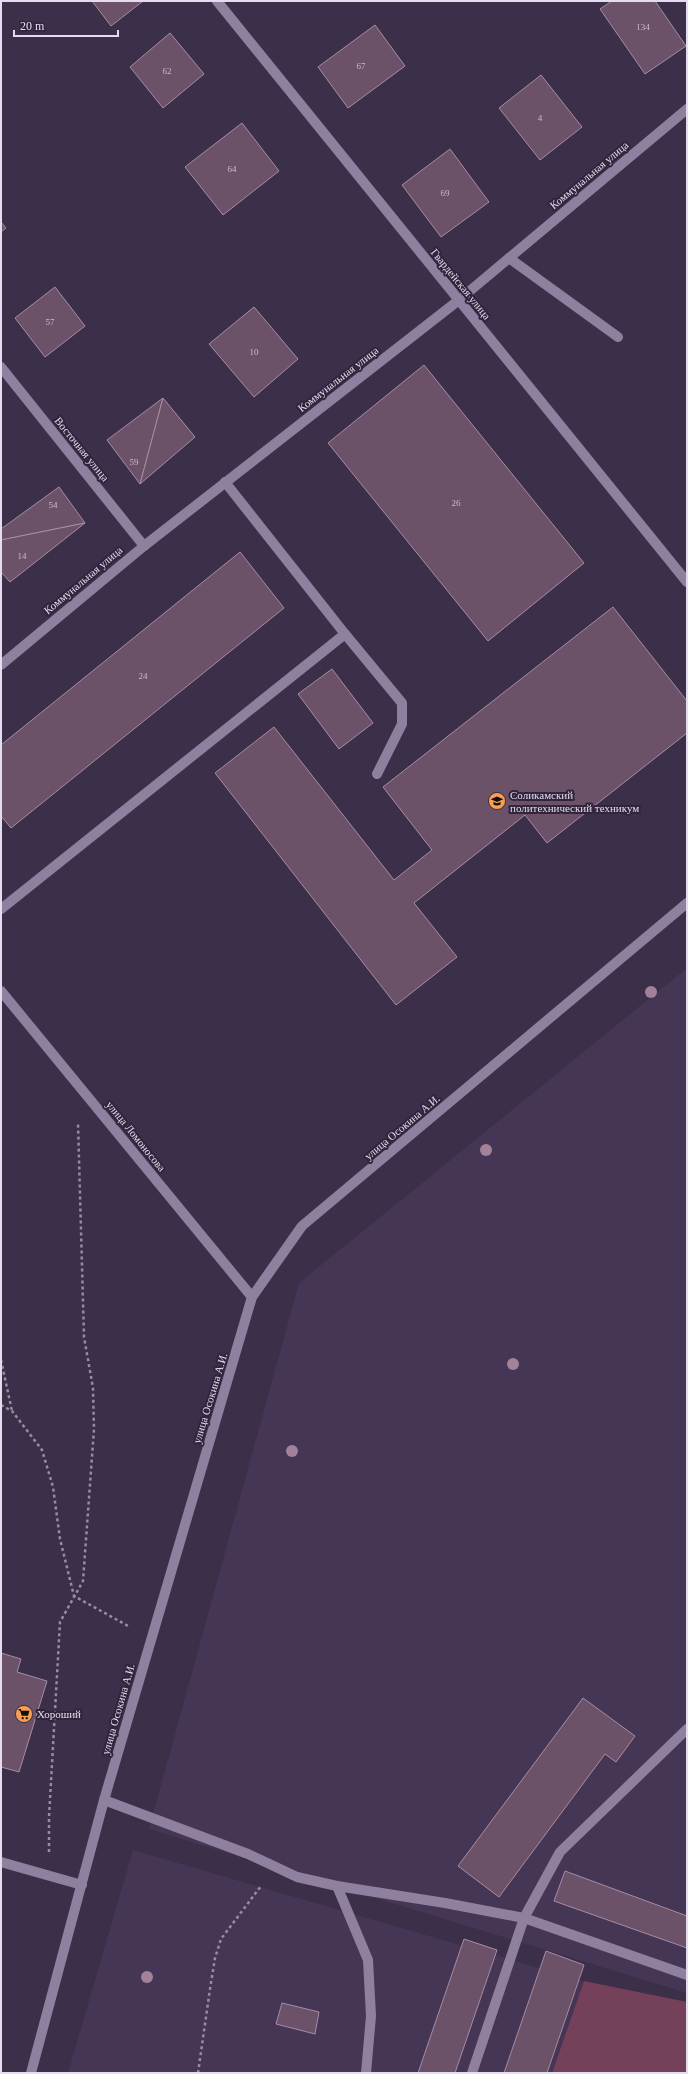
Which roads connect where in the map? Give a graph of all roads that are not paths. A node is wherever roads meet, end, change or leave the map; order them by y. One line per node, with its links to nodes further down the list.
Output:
1 (217, 1): 4 (street, Гвардейская улица)
2 (687, 109): 3 (street, Коммунальная улица)
3 (509, 258): 4 (street, Коммунальная улица); 5 (street)
4 (459, 300): 7 (street, Коммунальная улица); 9 (street, Гвардейская улица)
5 (618, 337)
6 (1, 367): 8 (street, Восточная улица)
7 (225, 482): 8 (street, Коммунальная улица); 10 (street)
8 (144, 546): 11 (street, Коммунальная улица)
9 (687, 582)
10 (345, 634): 12 (street); 14 (street)
11 (1, 665)
12 (377, 774)
13 (687, 903): 16 (street, улица Осокина А.И.)
14 (1, 909)
15 (1, 991): 16 (street, улица Ломоносова)
16 (252, 1297): 18 (street, улица Осокина А.И.)
17 (687, 1729): 22 (street)
18 (104, 1800): 20 (street, улица Осокина А.И.); 21 (street)
19 (1, 1862): 20 (street)
20 (82, 1885): 24 (street, улица Осокина А.И.)
21 (337, 1886): 22 (street); 25 (street)
22 (524, 1918): 23 (street); 26 (street)
23 (687, 1975)
24 (31, 2073)
25 (366, 2073)
26 (472, 2073)

